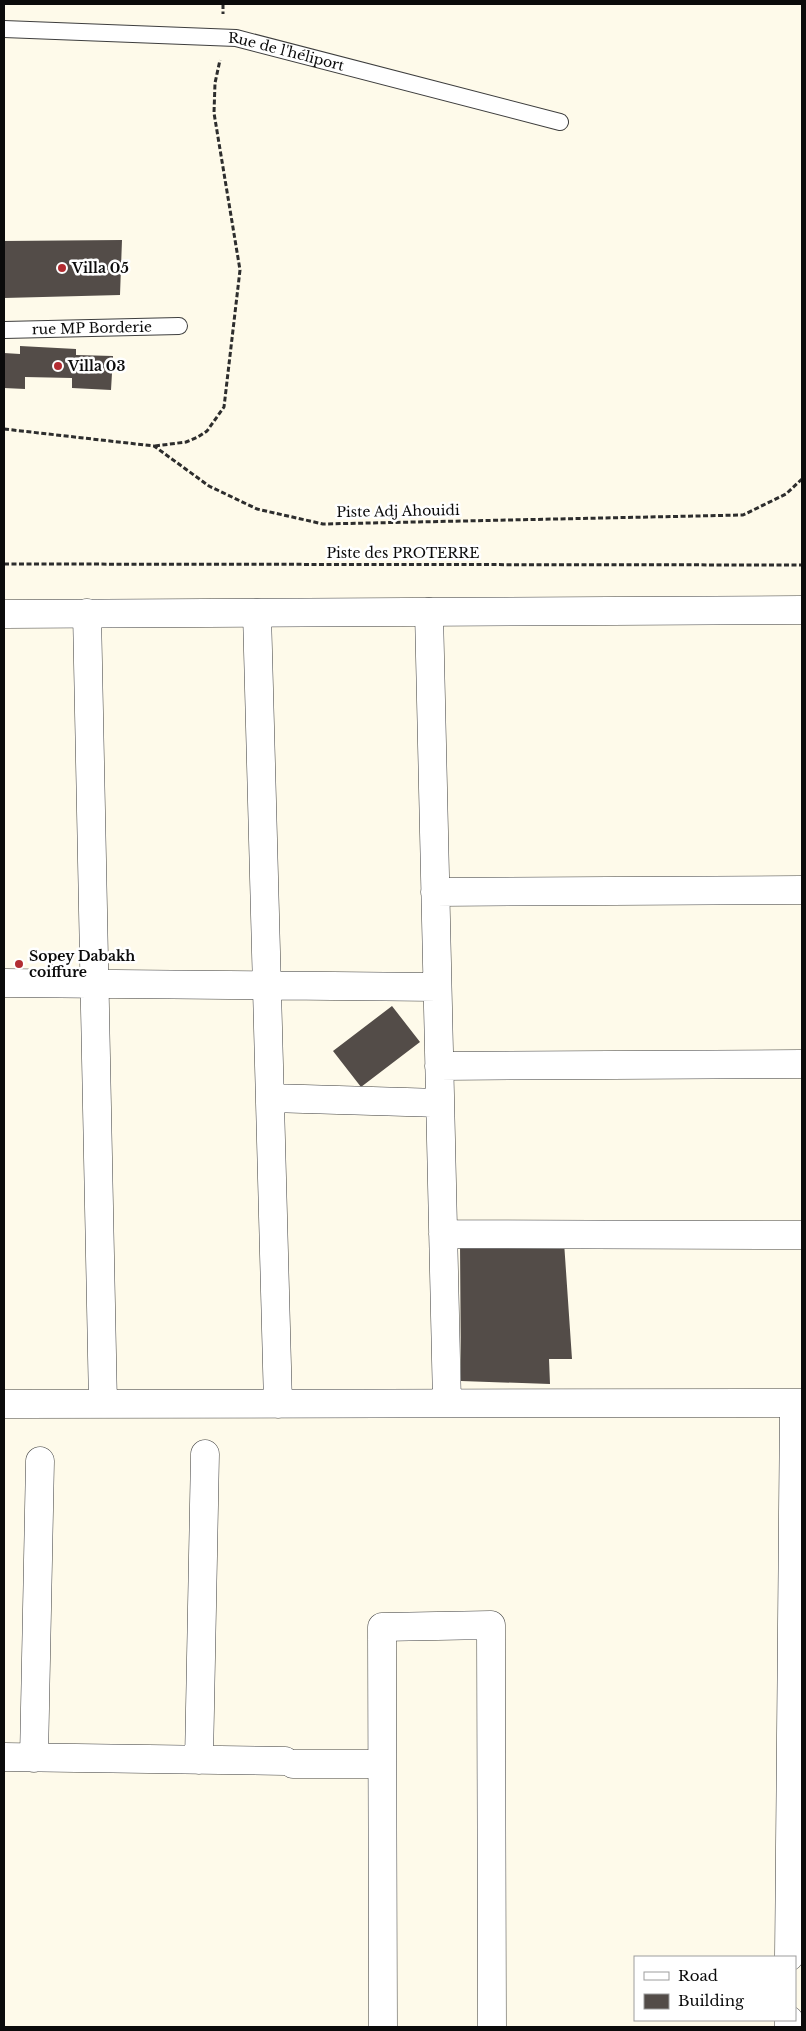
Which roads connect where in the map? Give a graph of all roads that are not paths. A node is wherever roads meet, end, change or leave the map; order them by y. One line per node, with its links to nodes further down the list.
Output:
1 (4, 28): 2 (lane, Rue de l'héliport)
2 (560, 122)
3 (178, 326): 4 (lane, rue MP Borderie)
4 (4, 330)
5 (802, 610): 6 (street)
6 (429, 612): 7 (street); 11 (street)
7 (257, 613): 9 (street); 14 (street)
8 (4, 614): 9 (street)
9 (87, 614): 13 (street)
10 (802, 890): 11 (street)
11 (435, 892): 15 (street)
12 (4, 984): 13 (street)
13 (95, 984): 14 (street); 23 (street)
14 (267, 986): 15 (street); 18 (street)
15 (437, 987): 17 (street)
16 (802, 1064): 17 (street)
17 (439, 1066): 19 (street)
18 (270, 1098): 19 (street); 24 (street)
19 (440, 1103): 20 (street)
20 (443, 1234): 21 (street); 25 (street)
21 (802, 1235)
22 (4, 1404): 23 (street)
23 (103, 1404): 24 (street)
24 (278, 1404): 25 (street)
25 (447, 1404): 26 (street)
26 (798, 1404): 29 (street)
27 (205, 1454): 32 (street)
28 (40, 1461): 31 (street)
29 (796, 1713): 34 (street)
30 (4, 1757): 31 (street)
31 (34, 1758): 32 (street)
32 (199, 1760): 33 (street)
33 (382, 1764): 36 (street); 37 (street)
34 (795, 1882): 35 (street)
35 (789, 1956)
36 (383, 2027)
37 (492, 2027)

